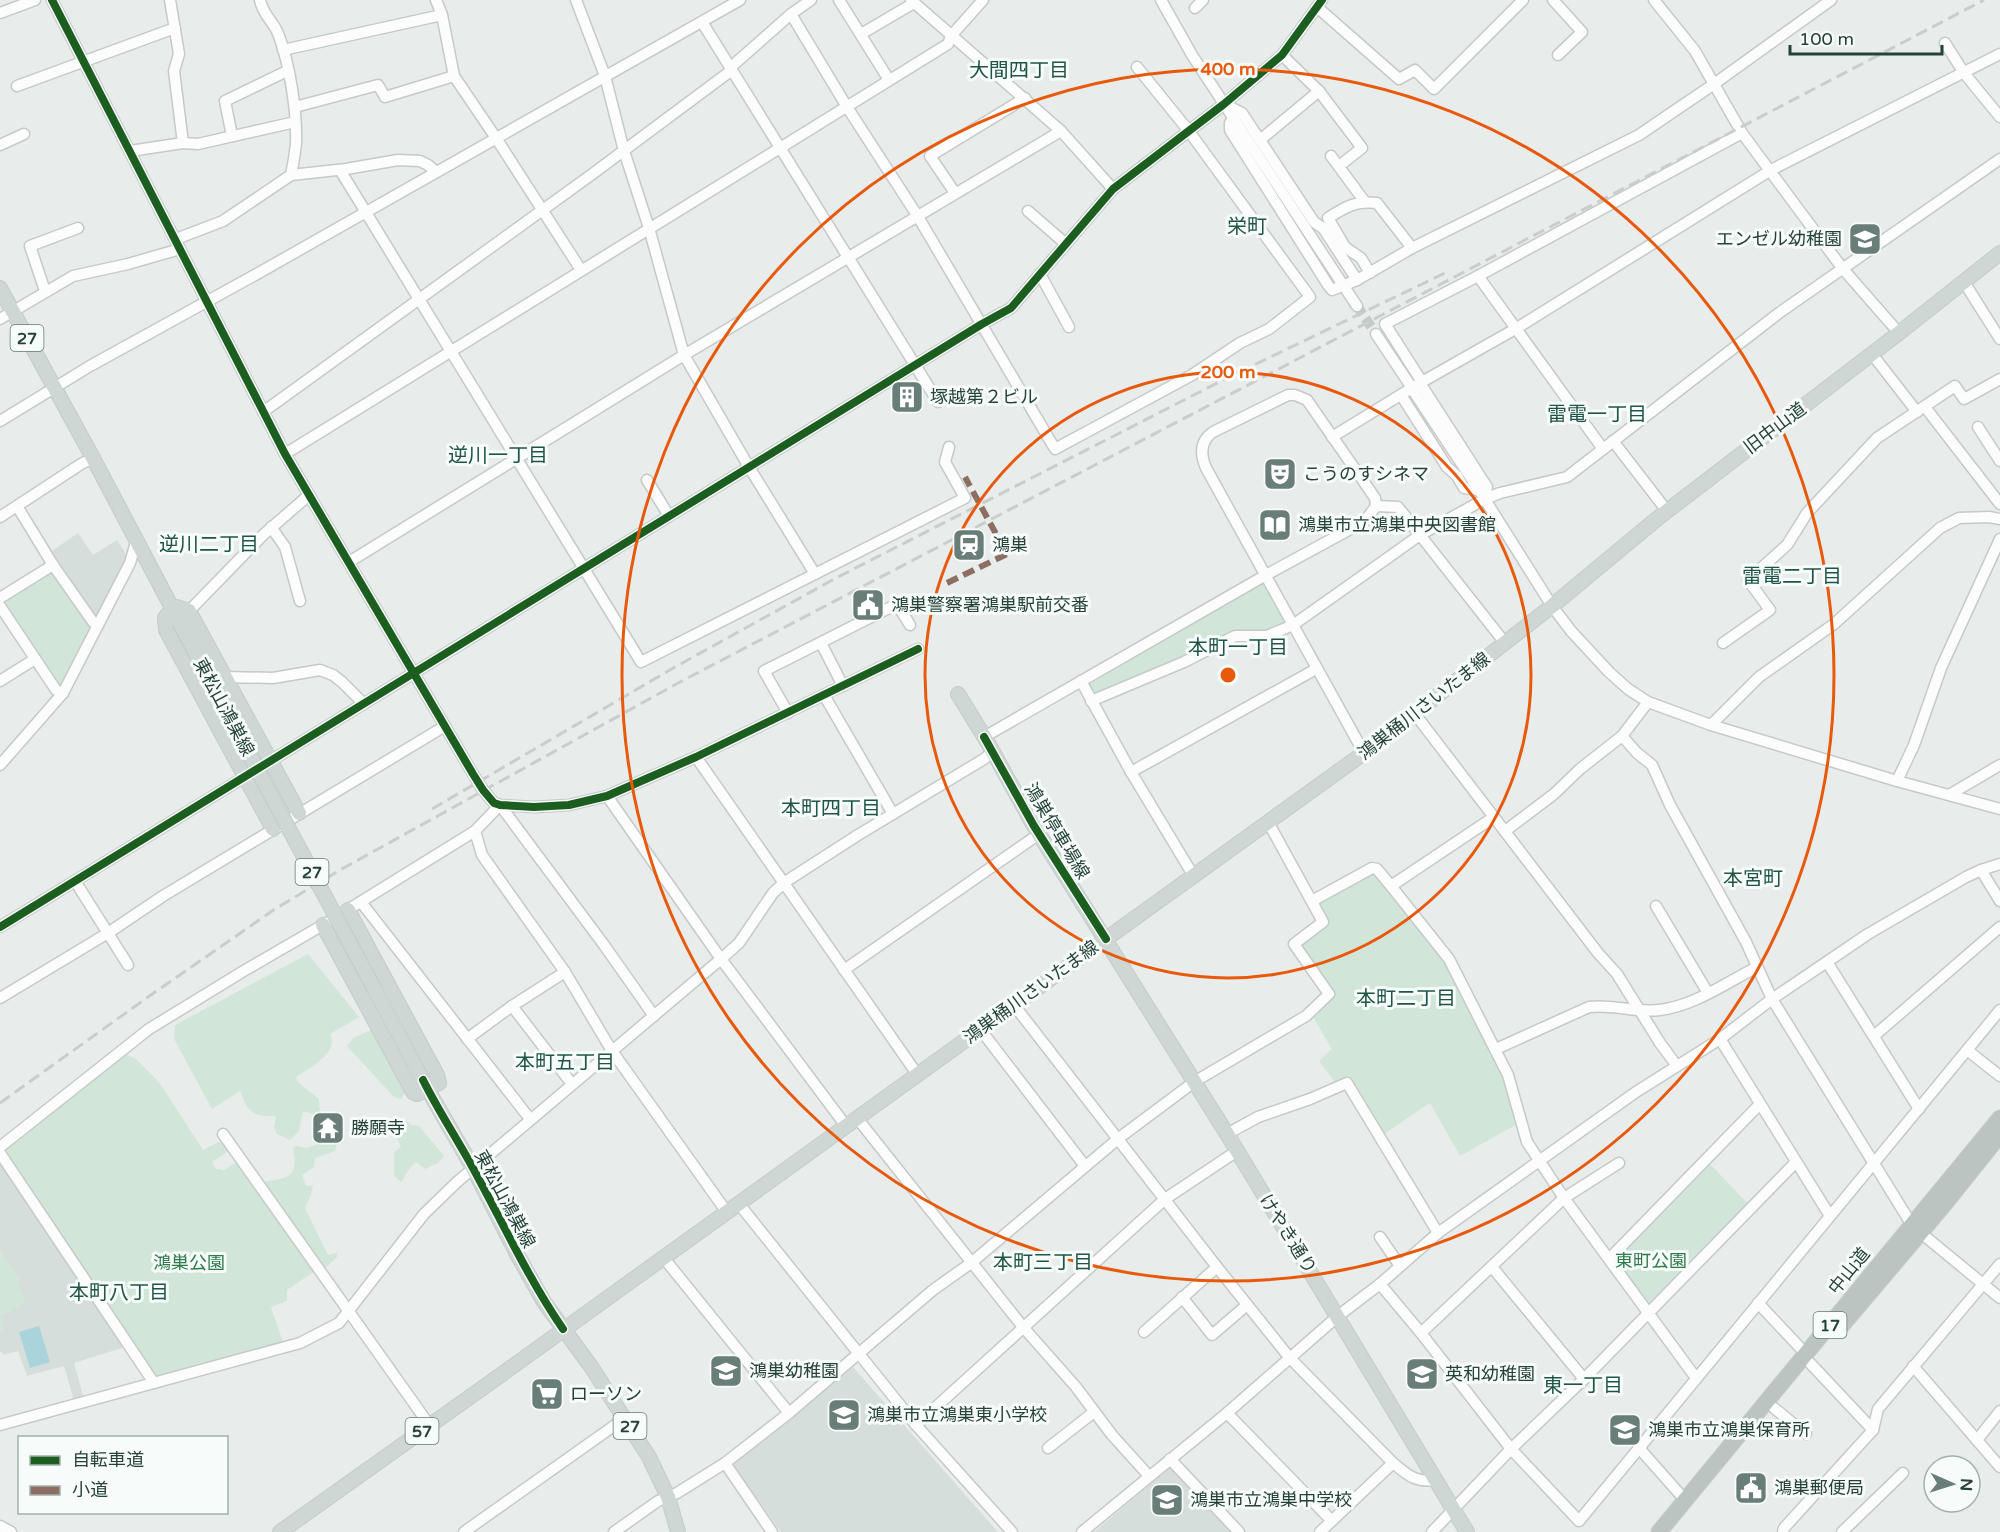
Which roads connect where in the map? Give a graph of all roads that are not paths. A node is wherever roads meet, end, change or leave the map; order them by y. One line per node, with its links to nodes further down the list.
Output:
1 (35, 0): 18 (street)
2 (52, 0): 30 (street)
3 (170, 0): 22 (street)
4 (260, 0): 26 (street)
5 (436, 0): 20 (street)
6 (576, 0): 36 (street)
7 (740, 0): 21 (street)
8 (811, 0): 19 (street)
9 (839, 0): 23 (street)
10 (983, 0): 24 (street)
11 (1161, 0): 42 (street)
12 (1553, 0): 29 (street)
13 (1654, 0): 38 (street)
14 (1831, 0): 38 (street)
15 (913, 2): 23 (street); 24 (street)
16 (1515, 2): 17 (street)
17 (1319, 4): 28 (street)
18 (1, 11)
19 (791, 14): 32 (street); 44 (street)
20 (442, 15): 26 (street); 35 (street)
21 (702, 22): 32 (street); 36 (street)
22 (175, 28): 30 (street); 55 (street)
23 (861, 34): 37 (street)
24 (951, 36): 37 (street); 41 (street)
25 (1945, 43): 34 (street)
26 (283, 50): 33 (street)
27 (2000, 54): 34 (street)
28 (1282, 55): 40 (street); 42 (street)
29 (1558, 55)
30 (84, 62): 39 (street); 58 (street)
31 (1137, 67): 49 (street)
32 (732, 69): 57 (street); 59 (street)
33 (287, 71): 43 (street); 52 (street)
34 (1964, 73): 45 (street); 64 (street)
35 (454, 76): 43 (street); 53 (street)
36 (605, 76): 53 (street); 59 (street)
37 (889, 80): 44 (street)
38 (1714, 84): 50 (street); 78 (street)
39 (17, 86)
40 (1318, 91): 54 (street); 62 (street)
41 (1025, 98): 48 (street); 68 (street)
42 (1224, 104): 46 (street); 49 (street); 54 (street)
43 (295, 107): 47 (street)
44 (847, 107): 57 (street); 73 (street)
45 (2000, 117)
46 (1234, 118): 86 (street); 92 (street)
47 (296, 122): 52 (street); 66 (street)
48 (1061, 130): 67 (street); 68 (street)
49 (1188, 130): 67 (street); 95 (street)
50 (1742, 133): 64 (street); 85 (street)
51 (24, 134): 56 (street)
52 (232, 136): 55 (street)
53 (496, 138): 65 (street); 70 (street)
54 (1260, 140): 86 (street)
55 (183, 143): 58 (street)
56 (0, 145)
57 (781, 148): 75 (street); 80 (street)
58 (130, 151): 77 (street)
59 (624, 151): 70 (street); 75 (street)
60 (1331, 156): 62 (street)
61 (2000, 159): 81 (street)
62 (1339, 166): 69 (street)
63 (340, 170): 65 (street); 66 (street); 72 (street)
64 (1771, 170): 81 (street); 97 (street)
65 (436, 172): 72 (street)
66 (291, 175): 77 (street)
67 (1113, 189): 76 (street)
68 (955, 193): 73 (street)
69 (1365, 202): 78 (street); 83 (street)
70 (543, 210): 82 (street); 91 (street)
71 (1028, 211): 76 (street)
72 (364, 212): 90 (street); 91 (street)
73 (918, 215): 80 (street); 95 (street)
74 (78, 228): 89 (street)
75 (649, 228): 82 (street); 103 (street)
76 (1066, 243): 84 (street)
77 (178, 244): 89 (street); 90 (street)
78 (1412, 248): 83 (street)
79 (2000, 253): 87 (main road, 旧中山道)
80 (848, 256): 103 (street); 104 (street)
81 (1843, 269): 98 (street); 115 (street)
82 (581, 270): 101 (street)
83 (1370, 273): 86 (street)
84 (1040, 274): 95 (street); 96 (street)
85 (1479, 276): 97 (street); 106 (street)
86 (1357, 280)
87 (1964, 282): 98 (main road, 旧中山道); 100 (street)
88 (0, 288): 93 (main road, 東松山鴻巣線 / 27)
89 (45, 291): 93 (street)
90 (207, 300): 107 (street); 111 (street)
91 (420, 300): 101 (street); 111 (street)
92 (1357, 306)
93 (12, 311): 94 (street); 107 (main road, 東松山鴻巣線 / 27)
94 (0, 319)
95 (982, 324): 104 (street)
96 (1069, 327)
97 (1517, 328): 106 (street); 117 (street)
98 (1899, 333): 102 (main road, 旧中山道)
99 (1376, 334): 106 (street)
100 (2000, 339)
101 (450, 352): 118 (street); 120 (street)
102 (1872, 354): 110 (street); 129 (main road, 旧中山道)
103 (684, 355): 120 (street); 122 (street)
104 (915, 365): 109 (street); 122 (street)
105 (2000, 379): 110 (street)
106 (1417, 385): 108 (street); 125 (street)
107 (54, 388): 112 (street); 119 (main road, 東松山鴻巣線 / 27)
108 (1401, 395): 114 (street); 125 (street)
109 (938, 402)
110 (1921, 410): 126 (street); 153 (street)
111 (263, 412): 118 (street)
112 (0, 421)
113 (1978, 428): 121 (street)
114 (1332, 437): 128 (street); 141 (street)
115 (1612, 441): 117 (street); 129 (street)
116 (949, 447): 140 (street)
117 (1603, 449): 125 (street)
118 (285, 454): 124 (street)
119 (93, 459): 127 (street); 136 (main road, 東松山鴻巣線 / 27)
120 (516, 459): 137 (street); 139 (street)
121 (2000, 461)
122 (749, 467): 130 (street); 140 (street)
123 (647, 480): 130 (street)
124 (309, 495): 133 (street); 137 (street)
125 (1482, 495): 134 (street); 145 (street)
126 (2000, 504)
127 (17, 506): 131 (street); 138 (street)
128 (1376, 506): 134 (street); 141 (street)
129 (1667, 511): 145 (main road, 旧中山道)
130 (669, 516): 139 (street)
131 (0, 517)
132 (2000, 519): 170 (street)
133 (272, 527): 143 (street); 147 (street)
134 (1420, 535): 150 (street); 152 (street)
135 (2000, 539): 182 (street)
136 (136, 542): 146 (main road, 東松山鴻巣線 / 27); 148 (street)
137 (349, 562): 157 (street)
138 (53, 564): 142 (street); 148 (street)
139 (583, 570): 140 (street); 157 (street)
140 (815, 574)
141 (1266, 575): 150 (street); 160 (street)
142 (0, 598)
143 (300, 601)
144 (0, 606): 155 (street)
145 (1552, 606): 152 (main road, 鴻巣桶川さいたま線); 166 (street)
146 (172, 609): 147 (main road); 181 (main road); 237 (main road, 東松山鴻巣線 / 27, bridge)
147 (189, 611): 158 (main road)
148 (98, 625): 162 (street)
149 (910, 625): 151 (street)
150 (1293, 626): 156 (street); 165 (street)
151 (821, 643): 161 (street); 168 (street)
152 (1505, 643): 169 (main road, 鴻巣桶川さいたま線)
153 (1723, 643)
154 (918, 649): 161 (street)
155 (35, 659): 159 (street); 162 (street)
156 (1316, 669): 175 (street); 180 (street)
157 (414, 672): 167 (street); 171 (street)
158 (225, 676): 167 (street); 177 (main road)
159 (0, 681)
160 (1081, 681): 165 (street); 173 (street)
161 (843, 686): 164 (street)
162 (63, 693): 178 (street)
163 (958, 694): 173 (main road, 鴻巣停車場線)
164 (824, 695): 168 (street); 188 (street)
165 (1091, 701): 180 (street)
166 (1648, 702): 170 (street); 172 (street)
167 (364, 704): 177 (street)
168 (788, 713): 176 (street)
169 (1415, 714): 175 (main road, 鴻巣桶川さいたま線); 189 (street)
170 (1711, 725): 182 (street)
171 (445, 726): 185 (street); 187 (street)
172 (1622, 736): 193 (street); 214 (street)
173 (984, 737): 174 (main road, 鴻巣停車場線)
174 (993, 751): 188 (street); 194 (main road, 鴻巣停車場線)
175 (1364, 753): 190 (main road, 鴻巣桶川さいたま線)
176 (696, 757): 184 (street); 199 (street)
177 (270, 761): 181 (street); 187 (main road)
178 (0, 765)
179 (2000, 765): 183 (street)
180 (1131, 772): 197 (street)
181 (245, 777): 191 (main road); 198 (street)
182 (1897, 781): 183 (street)
183 (1949, 795): 186 (street)
184 (607, 796): 185 (street); 211 (street)
185 (500, 805): 192 (street); 224 (street)
186 (2000, 809)
187 (299, 813): 191 (street)
188 (893, 814): 199 (street)
189 (1494, 817): 193 (street); 200 (street)
190 (1268, 822): 197 (main road, 鴻巣桶川さいたま線); 201 (street)
191 (273, 829): 209 (street)
192 (475, 831): 203 (street); 216 (street)
193 (1505, 831): 222 (street)
194 (1039, 834): 210 (main road, 鴻巣停車場線); 215 (street)
195 (2000, 864): 196 (street)
196 (1981, 870): 202 (street); 212 (street)
197 (1193, 875): 210 (main road, 鴻巣桶川さいたま線)
198 (75, 880): 207 (street); 209 (street)
199 (785, 882): 211 (street); 215 (street)
200 (1391, 886): 201 (street); 229 (street)
201 (1312, 901): 235 (street)
202 (2000, 901)
203 (361, 902): 205 (street); 227 (street)
204 (1656, 906): 217 (street)
205 (348, 910): 206 (street); 237 (main road)
206 (323, 926): 237 (main road); 247 (street)
207 (0, 927)
208 (2000, 927): 226 (street)
209 (108, 933): 213 (street); 218 (street)
210 (1106, 939): 220 (main road, 鴻巣桶川さいたま線); 235 (main road, けやき通り)
211 (721, 959): 224 (street); 242 (street)
212 (1827, 962): 219 (street); 226 (street)
213 (128, 964)
214 (1756, 967): 217 (street); 219 (street)
215 (844, 970): 233 (street)
216 (566, 972): 221 (street); 231 (street)
217 (1707, 993): 222 (street)
218 (0, 998)
219 (1772, 999): 228 (street); 253 (street)
220 (1014, 1005): 225 (main road, 鴻巣桶川さいたま線); 246 (street)
221 (512, 1006): 227 (street); 236 (street)
222 (1639, 1009): 229 (street); 232 (street)
223 (2000, 1010): 230 (street)
224 (654, 1016): 231 (street)
225 (980, 1029): 233 (main road, 鴻巣桶川さいたま線); 254 (street)
226 (1874, 1036): 239 (street)
227 (467, 1039): 241 (street)
228 (1720, 1039): 232 (street); 238 (street)
229 (1496, 1049): 250 (street)
230 (1967, 1050): 234 (street); 239 (street)
231 (612, 1052): 236 (street); 258 (street)
232 (1677, 1066): 250 (street)
233 (917, 1074): 242 (main road, 鴻巣桶川さいたま線)
234 (2000, 1076)
235 (1194, 1082): 244 (main road, けやき通り); 246 (street)
236 (572, 1084): 241 (street)
237 (428, 1090): 255 (main road, 東松山鴻巣線 / 27)
238 (1760, 1104): 251 (street); 264 (street)
239 (1918, 1109): 253 (street)
240 (2000, 1118): 260 (highway, 中山道 / 17)
241 (530, 1119): 255 (street)
242 (852, 1122): 258 (main road, 鴻巣桶川さいたま線); 265 (street)
243 (223, 1134): 276 (street)
244 (1227, 1134): 248 (main road, けやき通り); 261 (street)
245 (2000, 1135): 260 (highway, 中山道 / 17)
246 (1119, 1138): 254 (street); 257 (street)
247 (0, 1147)
248 (1237, 1151): 257 (street); 278 (main road, けやき通り)
249 (0, 1153): 289 (street)
250 (1540, 1161): 256 (street); 261 (street)
251 (1796, 1162): 259 (street); 277 (street)
252 (1620, 1163): 256 (street)
253 (1873, 1163): 259 (street); 260 (street)
254 (1085, 1166): 265 (street)
255 (473, 1168): 276 (street); 280 (main road, 東松山鴻巣線 / 27)
256 (1564, 1198): 264 (street); 269 (street)
257 (1166, 1200): 268 (street); 279 (street)
258 (733, 1208): 263 (main road, 鴻巣桶川さいたま線); 283 (street)
259 (1830, 1216): 274 (street)
260 (1917, 1229): 271 (street); 285 (highway, 中山道 / 17)
261 (1438, 1233): 267 (street)
262 (1380, 1237): 267 (street)
263 (663, 1257): 280 (main road, 鴻巣桶川さいたま線); 293 (street)
264 (1610, 1258): 277 (street)
265 (971, 1263): 279 (street); 283 (street)
266 (2000, 1264): 271 (street)
267 (1400, 1266): 270 (street)
268 (1217, 1267): 272 (street); 275 (street)
269 (1491, 1267): 282 (street); 288 (street)
270 (1380, 1284): 278 (street); 282 (street)
271 (1984, 1284): 273 (street); 286 (street)
272 (1182, 1297): 275 (street); 281 (street)
273 (2000, 1298)
274 (1758, 1303): 285 (street); 287 (street)
275 (1247, 1305): 284 (street)
276 (348, 1312): 289 (street); 298 (street)
277 (1649, 1313): 287 (street); 288 (street)
278 (1338, 1316): 284 (street); 311 (main road, けやき通り)
279 (1023, 1327): 292 (street); 297 (street)
280 (563, 1329): 295 (main road, 東松山鴻巣線 / 27); 298 (main road, 57)
281 (1144, 1332)
282 (1421, 1333): 304 (street)
283 (857, 1355): 293 (street); 297 (street)
284 (1289, 1357): 294 (street); 307 (street)
285 (1808, 1359): 290 (highway, 中山道 / 17); 299 (street); 313 (highway, 中山道 / 17)
286 (1913, 1366): 299 (street); 301 (street)
287 (1696, 1378): 303 (street)
288 (1584, 1379): 304 (street)
289 (154, 1383): 296 (street)
290 (1774, 1408): 300 (street); 330 (highway, 中山道 / 17)
291 (2000, 1411): 301 (street)
292 (1094, 1412): 302 (street); 310 (street)
293 (789, 1413): 306 (street)
294 (1227, 1413): 305 (street); 315 (street)
295 (625, 1418): 312 (main road, 東松山鴻巣線 / 27); 319 (street)
296 (0, 1425)
297 (916, 1425): 323 (street)
298 (430, 1426): 318 (main road, 57)
299 (1873, 1430): 331 (street)
300 (1806, 1434)
301 (1977, 1440): 308 (street)
302 (1048, 1448)
303 (1639, 1448): 304 (street); 313 (street)
304 (1511, 1449): 314 (street)
305 (1170, 1459): 310 (street); 325 (street)
306 (725, 1463): 312 (street); 322 (street)
307 (1393, 1463): 311 (street); 315 (street)
308 (2000, 1467)
309 (1903, 1473): 332 (street)
310 (1149, 1476): 324 (street)
311 (1436, 1480): 314 (main road, けやき通り)
312 (668, 1497): 320 (street); 321 (main road, 東松山鴻巣線 / 27)
313 (1685, 1500): 329 (highway, 中山道 / 17)
314 (1454, 1511): 327 (street); 328 (main road, けやき通り)
315 (1332, 1521): 326 (street)
316 (0, 1526): 317 (street)
317 (11, 1532)
318 (280, 1532)
319 (464, 1532)
320 (614, 1532)
321 (678, 1532)
322 (772, 1532)
323 (1012, 1532)
324 (1082, 1532)
325 (1239, 1532)
326 (1320, 1532)
327 (1432, 1532)
328 (1467, 1532)
329 (1659, 1532)
330 (1672, 1532)
331 (1783, 1532)
332 (1842, 1532)

